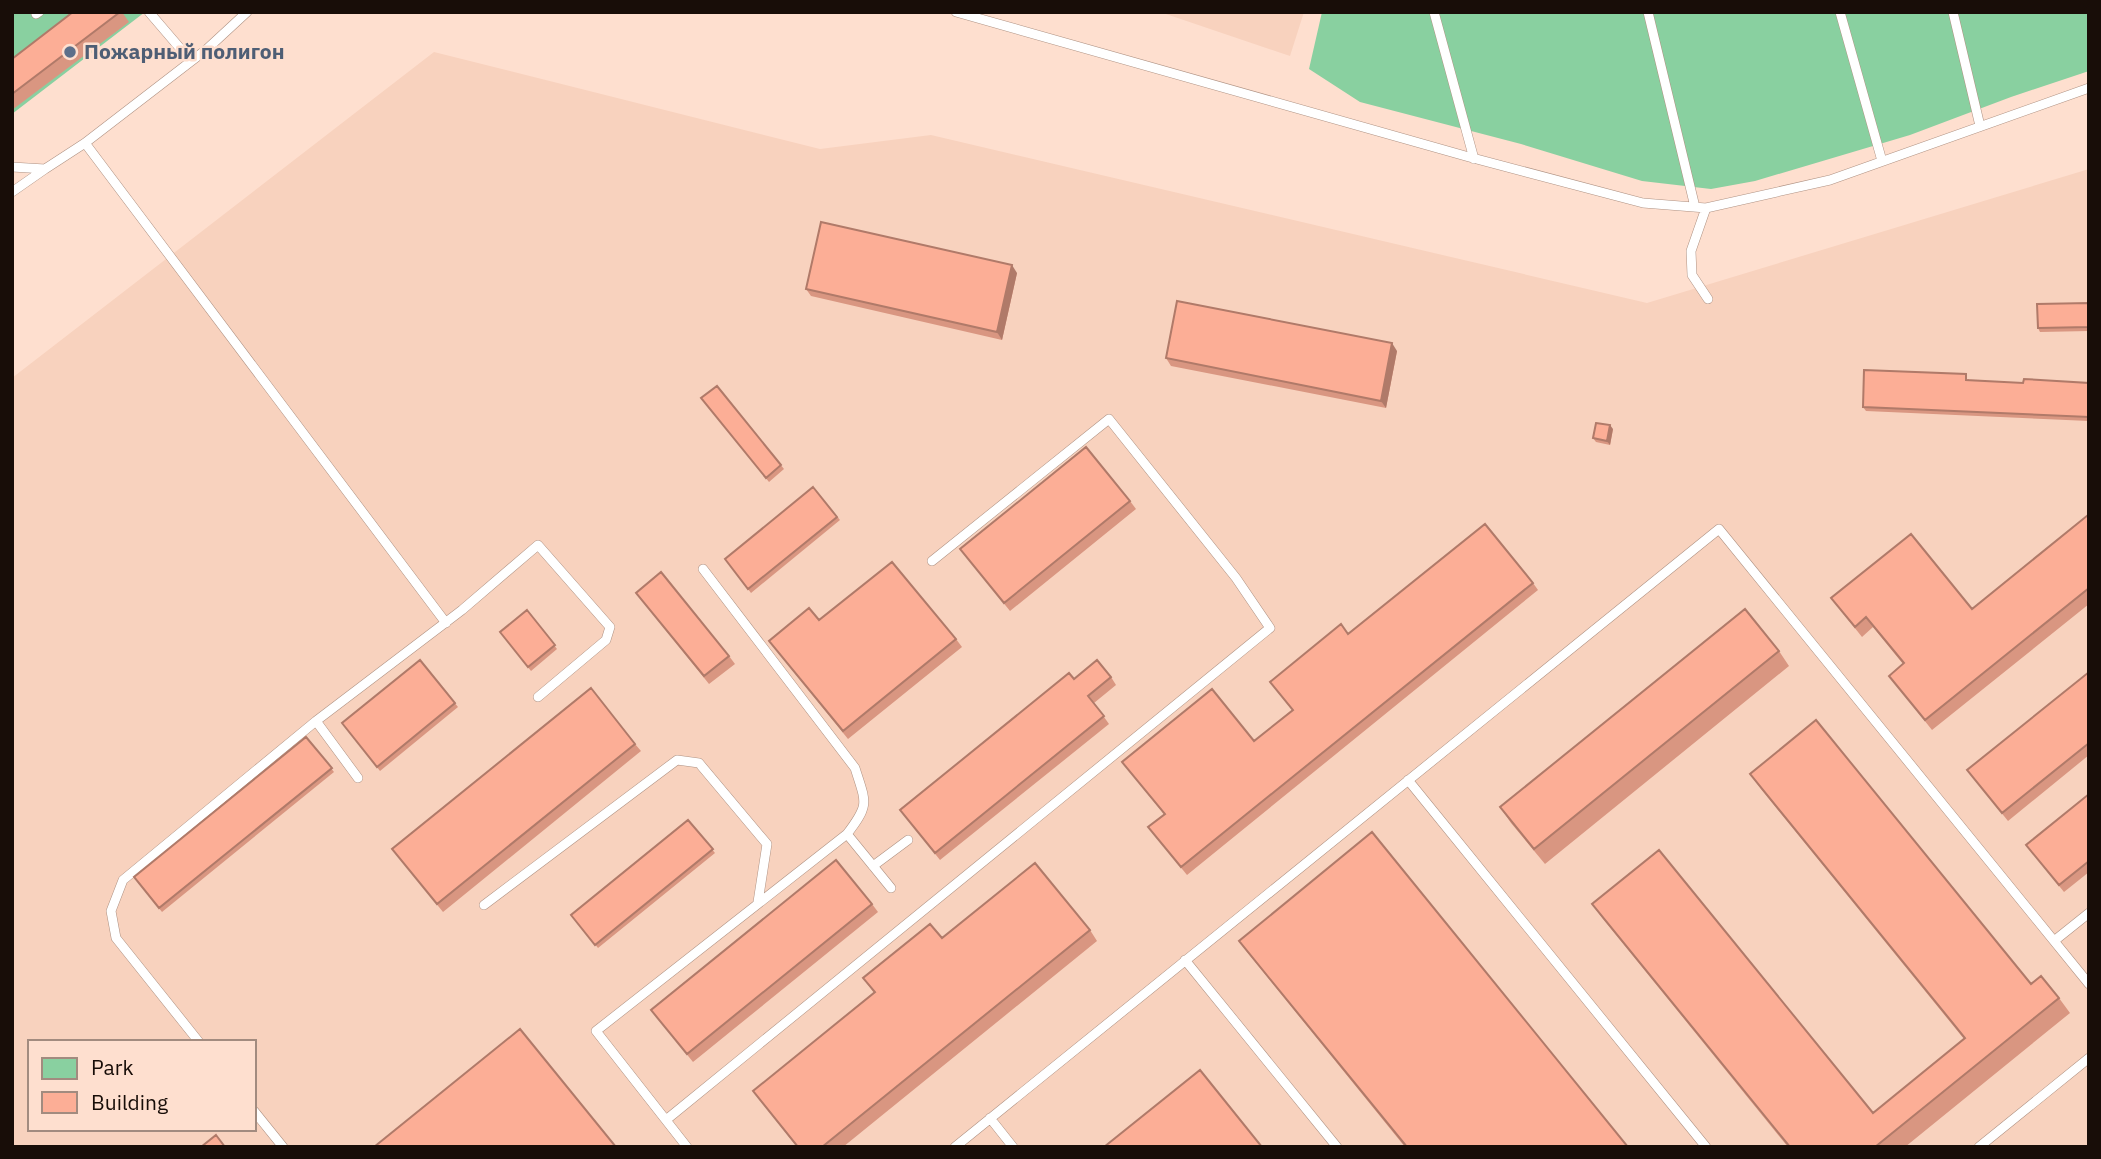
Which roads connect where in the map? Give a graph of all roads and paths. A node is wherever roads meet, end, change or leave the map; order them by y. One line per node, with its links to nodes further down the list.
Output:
1 (149, 12): 8 (lane)
2 (247, 12): 8 (lane)
3 (956, 12): 12 (lane)
4 (1434, 12): 12 (lane)
5 (1648, 12): 17 (lane)
6 (1840, 12): 13 (lane)
7 (1953, 12): 10 (lane)
8 (191, 61): 11 (lane)
9 (2089, 88): 10 (lane)
10 (1980, 126): 13 (lane)
11 (85, 143): 15 (lane); 22 (lane)
12 (1474, 159): 17 (lane)
13 (1882, 161): 18 (lane)
14 (12, 167): 15 (lane)
15 (45, 169): 16 (lane)
16 (12, 192)
17 (1695, 207): 18 (lane)
18 (1706, 208): 19 (lane)
19 (1709, 299)
20 (932, 561): 41 (lane)
21 (702, 569): 27 (lane)
22 (446, 623): 23 (lane); 24 (lane)
23 (538, 697)
24 (316, 721): 25 (lane); 37 (lane)
25 (358, 778)
26 (1408, 780): 34 (lane); 35 (lane); 47 (lane)
27 (847, 834): 29 (lane); 31 (lane)
28 (908, 840): 29 (lane)
29 (873, 866): 30 (lane)
30 (891, 888)
31 (758, 902): 32 (lane); 41 (lane)
32 (484, 905)
33 (2089, 914): 34 (lane)
34 (2054, 941): 36 (lane)
35 (1185, 960): 40 (lane); 46 (lane)
36 (2089, 984)
37 (197, 1040)
38 (2089, 1058): 48 (lane)
39 (256, 1113): 42 (lane)
40 (990, 1118): 44 (lane); 45 (lane)
41 (666, 1120): 43 (lane)
42 (283, 1147)
43 (687, 1147)
44 (955, 1147)
45 (1013, 1147)
46 (1337, 1147)
47 (1706, 1147)
48 (1979, 1147)

